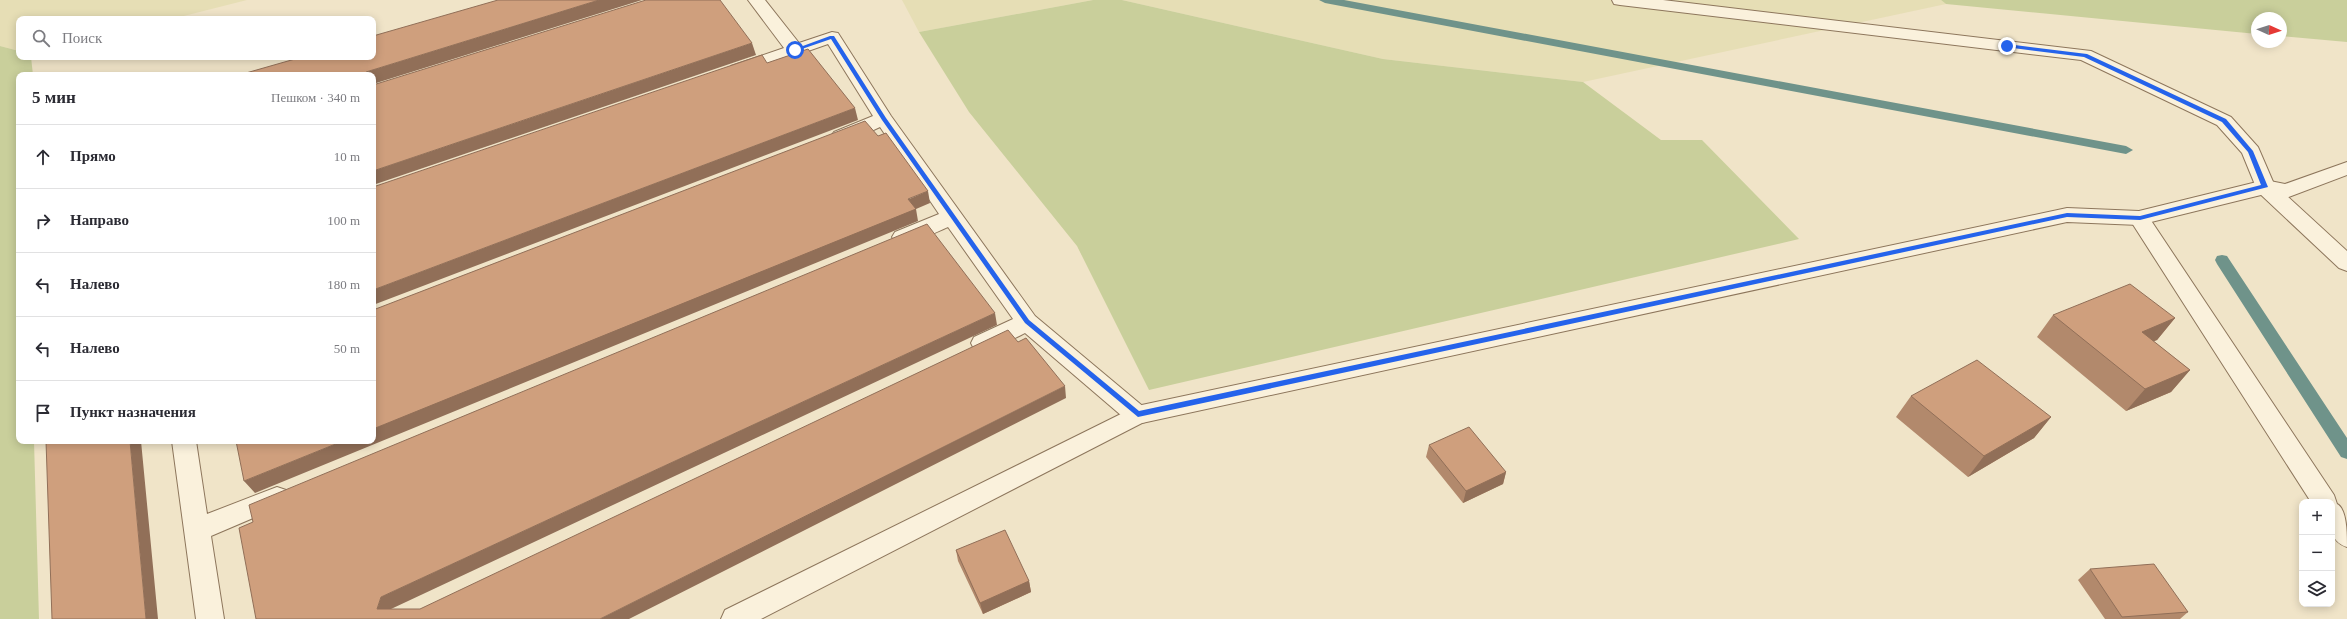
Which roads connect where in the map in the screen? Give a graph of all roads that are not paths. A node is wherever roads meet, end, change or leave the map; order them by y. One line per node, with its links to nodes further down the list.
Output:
1 (756, 0): 3 (street)
2 (1620, 0): 8 (street)
3 (795, 50): 4 (street); 5 (street)
4 (719, 76)
5 (884, 119): 6 (street); 9 (street)
6 (825, 142)
7 (2347, 168): 8 (street)
8 (2265, 187): 10 (street); 12 (street)
9 (952, 217): 11 (street); 13 (street)
10 (2140, 218): 15 (street); 18 (street)
11 (886, 244)
12 (2347, 263)
13 (1027, 322): 14 (street); 15 (street)
14 (962, 352)
15 (1138, 414): 23 (street)
16 (184, 444): 20 (street)
17 (300, 488): 20 (street)
18 (2323, 499)
19 (2335, 518): 21 (street)
20 (197, 530): 22 (street)
21 (2347, 536)
22 (210, 619)
23 (735, 619)

